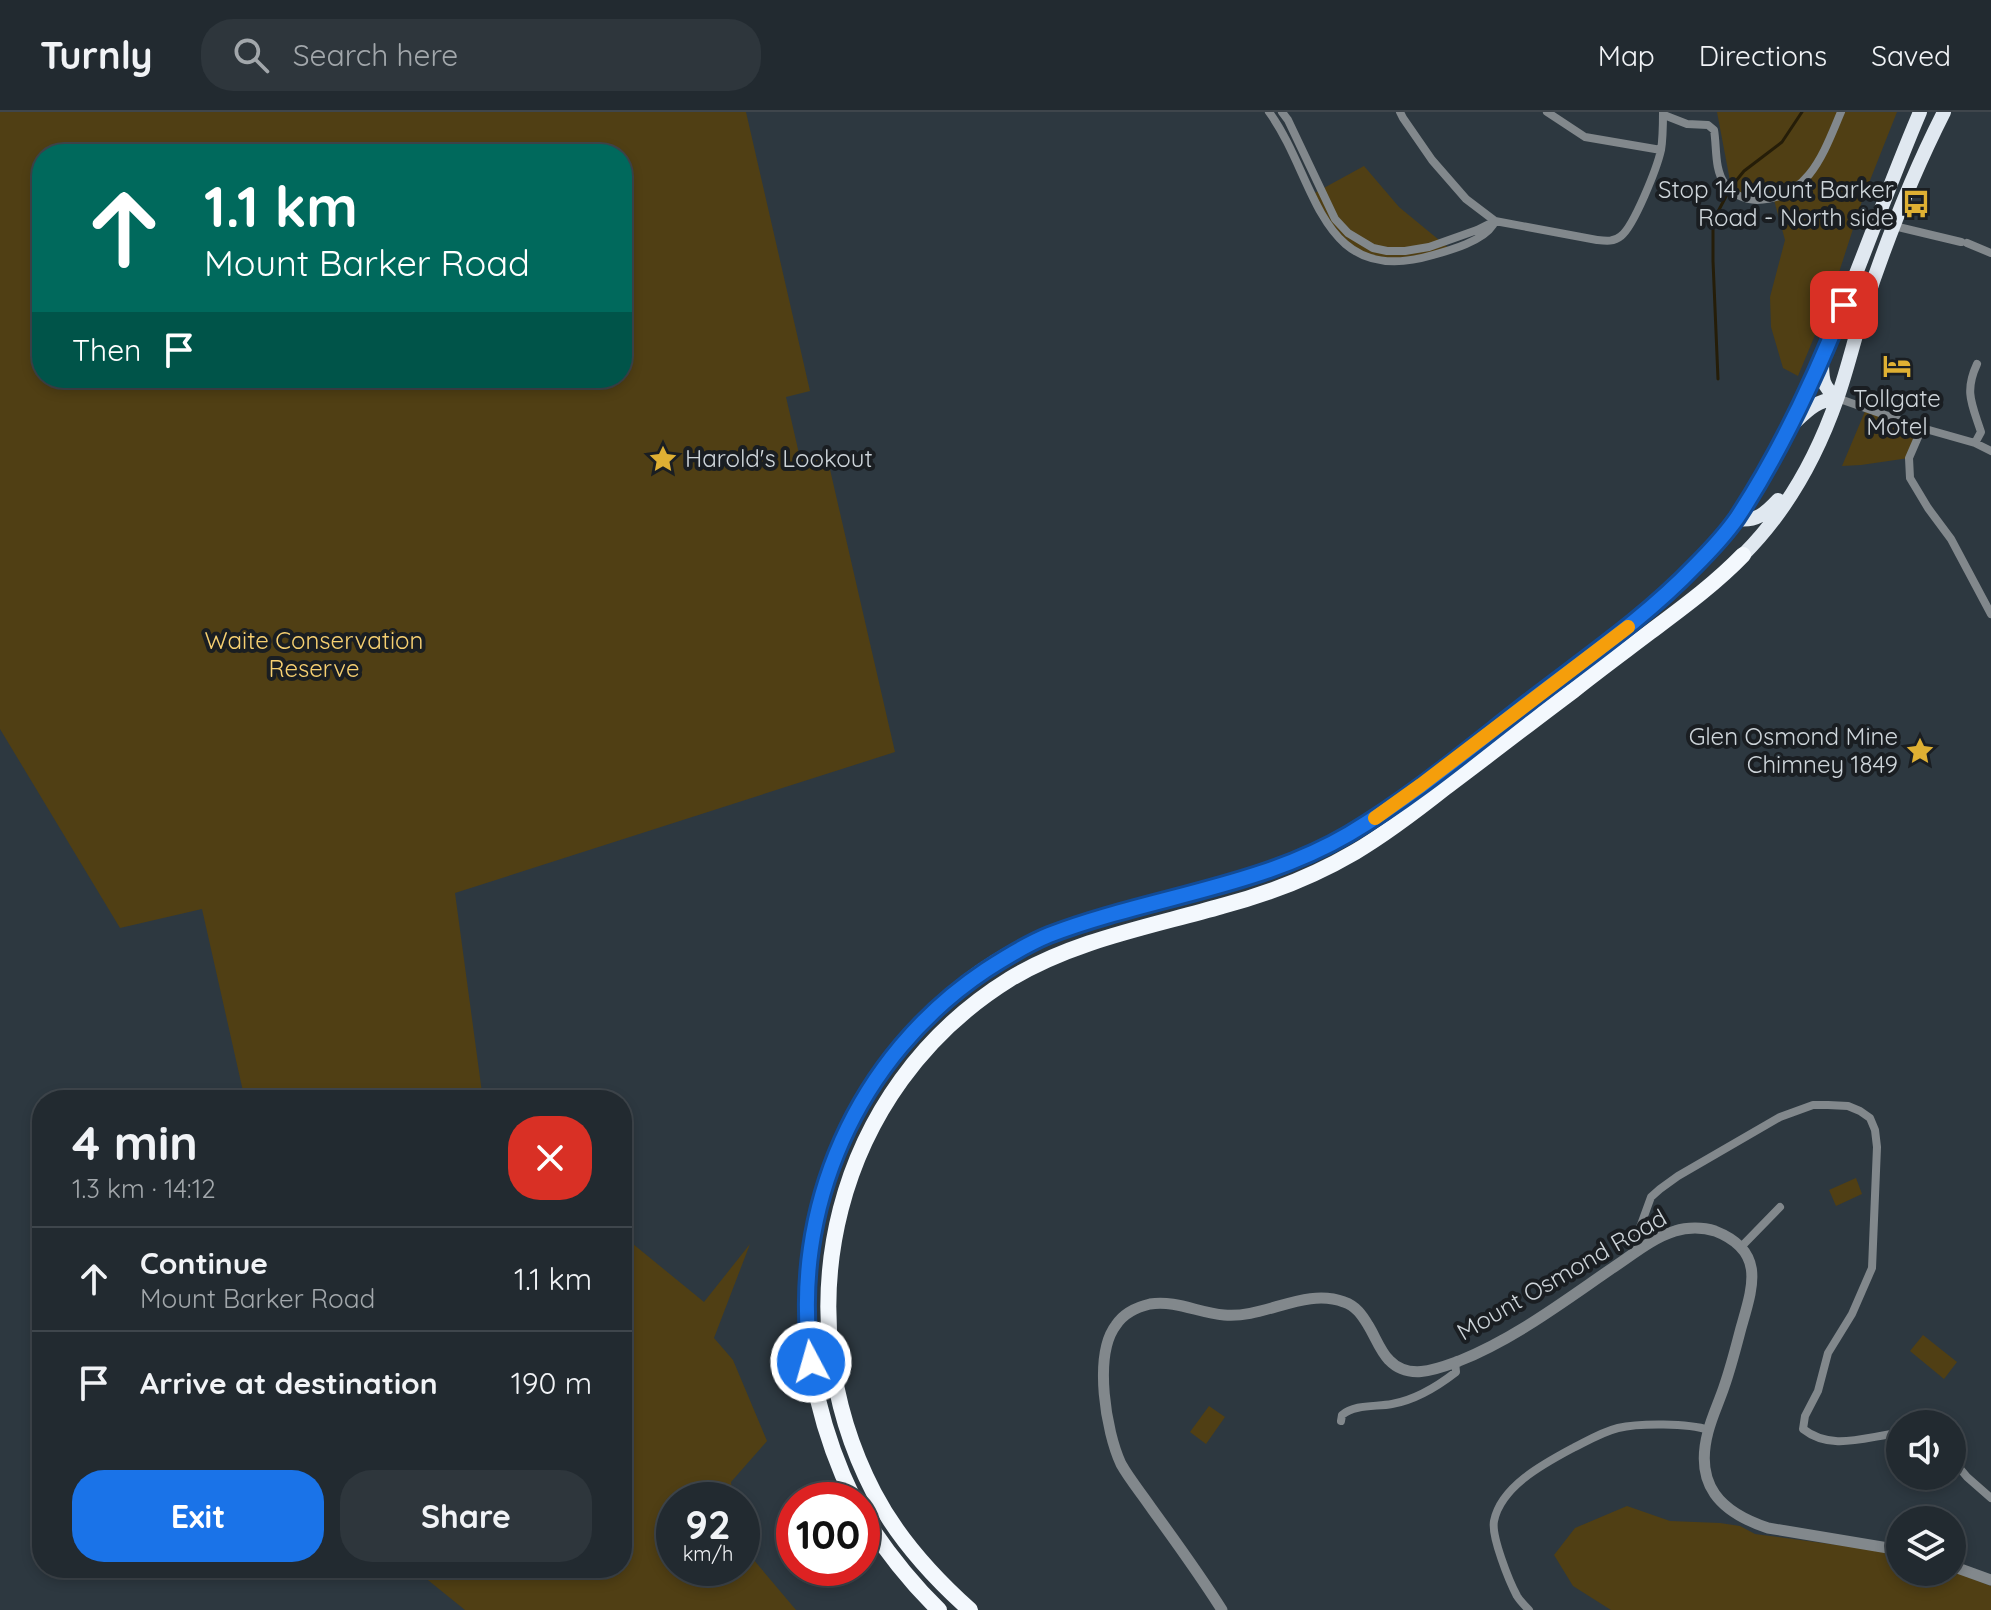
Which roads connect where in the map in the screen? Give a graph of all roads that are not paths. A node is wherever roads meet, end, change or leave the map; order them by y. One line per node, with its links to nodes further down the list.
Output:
1 (1269, 112): 10 (street)
2 (1282, 112): 10 (street)
3 (1400, 112): 10 (street)
4 (1547, 112): 9 (street)
5 (1841, 112): 8 (street)
6 (1920, 112): 13 (highway)
7 (1944, 112): 11 (highway)
8 (1663, 114): 9 (street)
9 (1661, 150): 10 (street)
10 (1495, 221)
11 (1894, 226): 12 (street); 15 (highway)
12 (1991, 253)
13 (1822, 359): 15 (highway); 16 (highway)
14 (1977, 364): 18 (street)
15 (1837, 398): 16 (highway); 17 (street); 20 (highway)
16 (1789, 428): 21 (highway)
17 (1922, 428): 18 (street); 24 (street)
18 (1975, 443): 19 (street)
19 (1991, 451)
20 (1803, 474): 21 (highway); 22 (highway)
21 (1736, 519): 23 (highway)
22 (1743, 555): 40 (highway)
23 (1675, 587): 33 (highway)
24 (1991, 614)
25 (1780, 1207): 26 (street)
26 (1742, 1246): 27 (street, Mount Osmond Road); 30 (street)
27 (1640, 1250): 28 (street, Mount Osmond Road); 31 (street)
28 (1455, 1362): 29 (street); 41 (street, Mount Osmond Road)
29 (1341, 1421)
30 (1709, 1430): 36 (street); 42 (street)
31 (1886, 1435)
32 (1966, 1476): 34 (street)
33 (845, 1482)
34 (1991, 1498)
35 (880, 1543): 39 (highway)
36 (1886, 1548)
37 (1966, 1571): 38 (street)
38 (1991, 1580)
39 (939, 1610)
40 (970, 1610)
41 (1222, 1610)
42 (1529, 1610)

